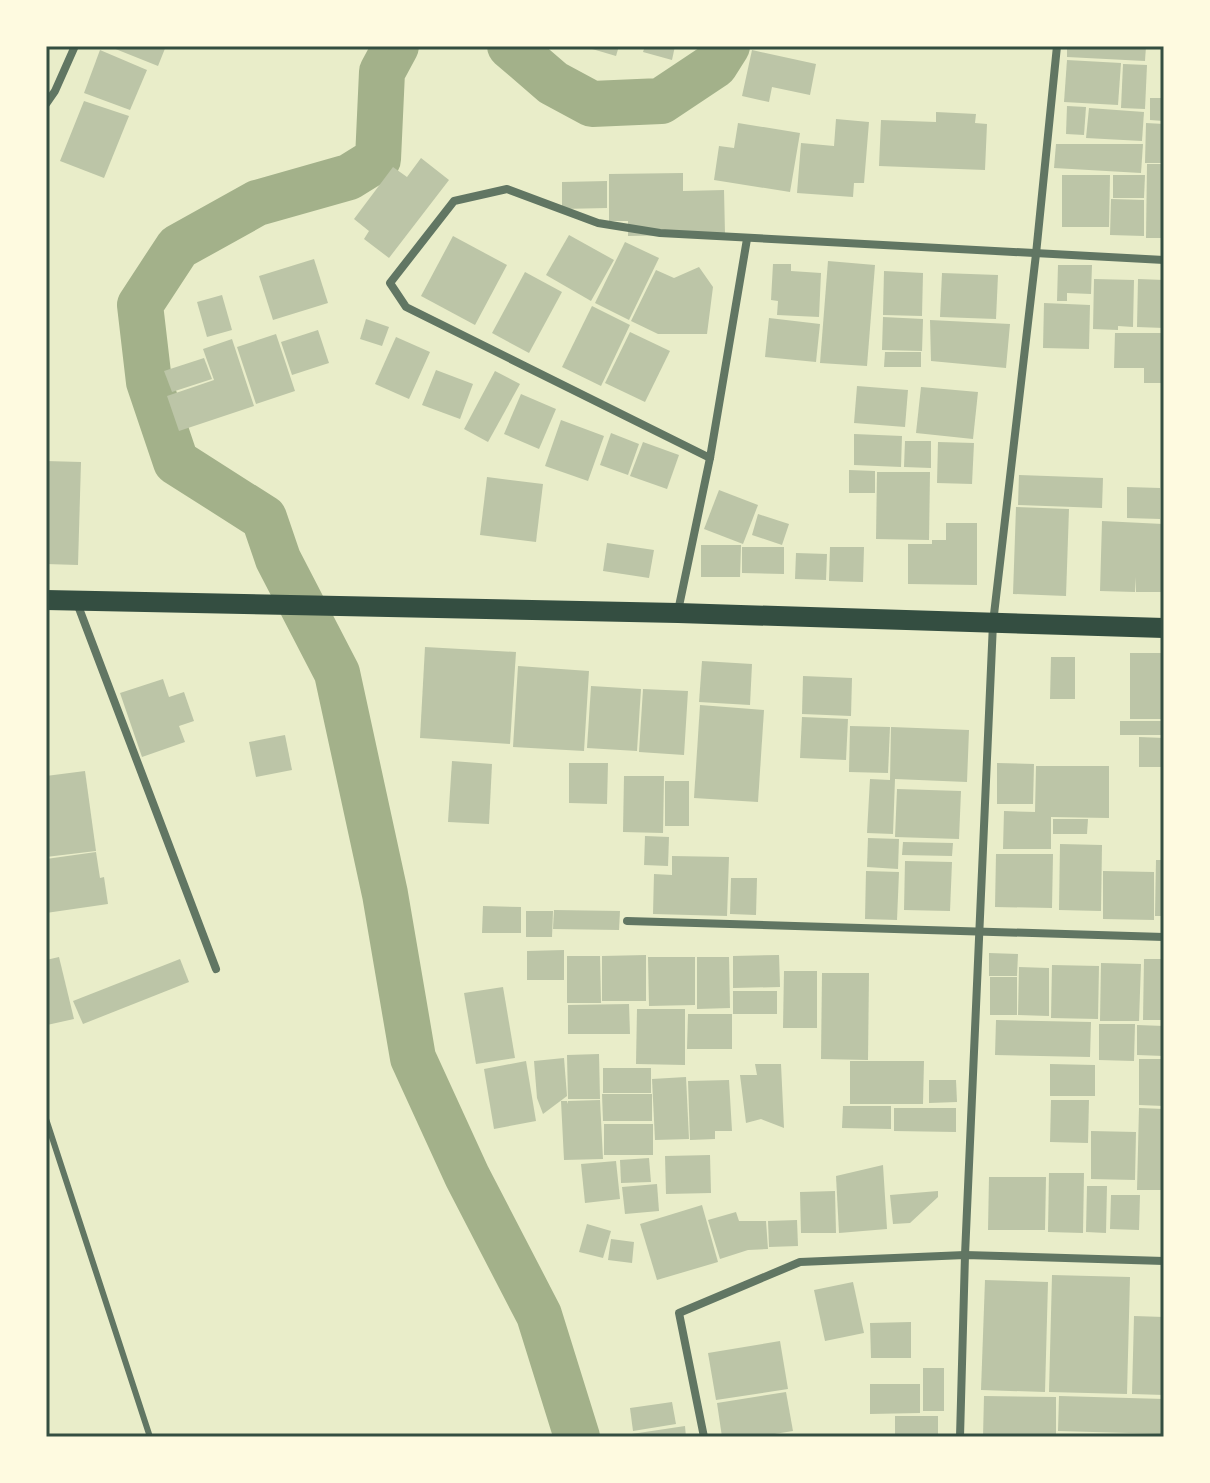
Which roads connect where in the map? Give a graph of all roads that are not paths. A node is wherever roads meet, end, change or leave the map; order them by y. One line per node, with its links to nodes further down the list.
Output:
1 (75, 46): 3 (street)
2 (1057, 46): 5 (street)
3 (46, 104)
4 (747, 239): 5 (street); 7 (street); 7 (street)
5 (1036, 254): 6 (street); 11 (street)
6 (1164, 260)
7 (710, 458): 10 (street)
8 (46, 600): 9 (main road)
9 (76, 601): 10 (main road); 16 (street)
10 (678, 613): 11 (main road)
11 (993, 623): 12 (main road); 14 (street)
12 (1164, 628)
13 (627, 921): 14 (street)
14 (979, 932): 15 (street); 18 (street)
15 (1164, 937)
16 (216, 969)
17 (46, 1119): 20 (lane)
18 (965, 1255): 19 (street); 21 (street); 22 (street)
19 (1164, 1261)
20 (150, 1437)
21 (704, 1437)
22 (960, 1437)

